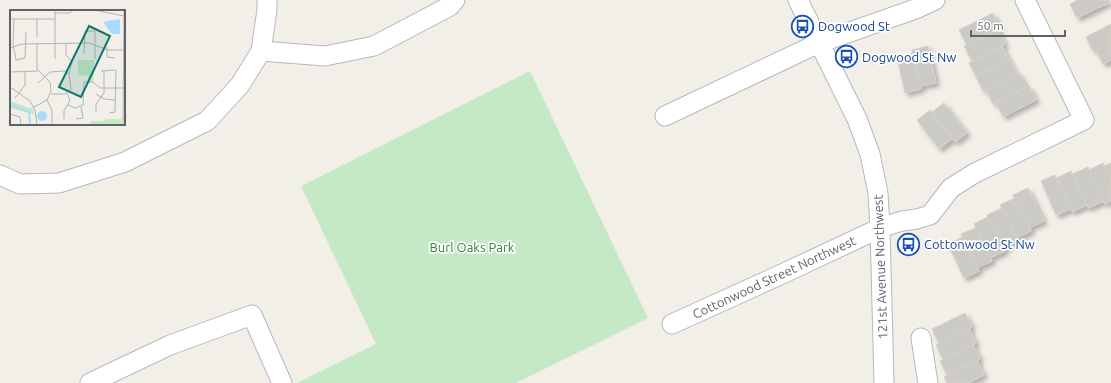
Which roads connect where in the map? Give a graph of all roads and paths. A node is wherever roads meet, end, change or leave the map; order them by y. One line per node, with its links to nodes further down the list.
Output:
1 (267, 0): 7 (street)
2 (455, 0): 7 (street)
3 (798, 0): 6 (street, 121st Avenue Northwest)
4 (935, 0): 6 (street)
5 (1024, 0): 10 (street, Cottonwood Street Northwest)
6 (820, 43): 8 (street); 10 (street, 121st Avenue Northwest)
7 (261, 51): 9 (street)
8 (665, 116)
9 (0, 175)
10 (880, 228): 11 (street, Cottonwood Street Northwest); 15 (street, 121st Avenue Northwest)
11 (672, 324)
12 (921, 338): 16 (street)
13 (90, 383): 14 (street)
14 (282, 383)
15 (884, 383)
16 (928, 383)

